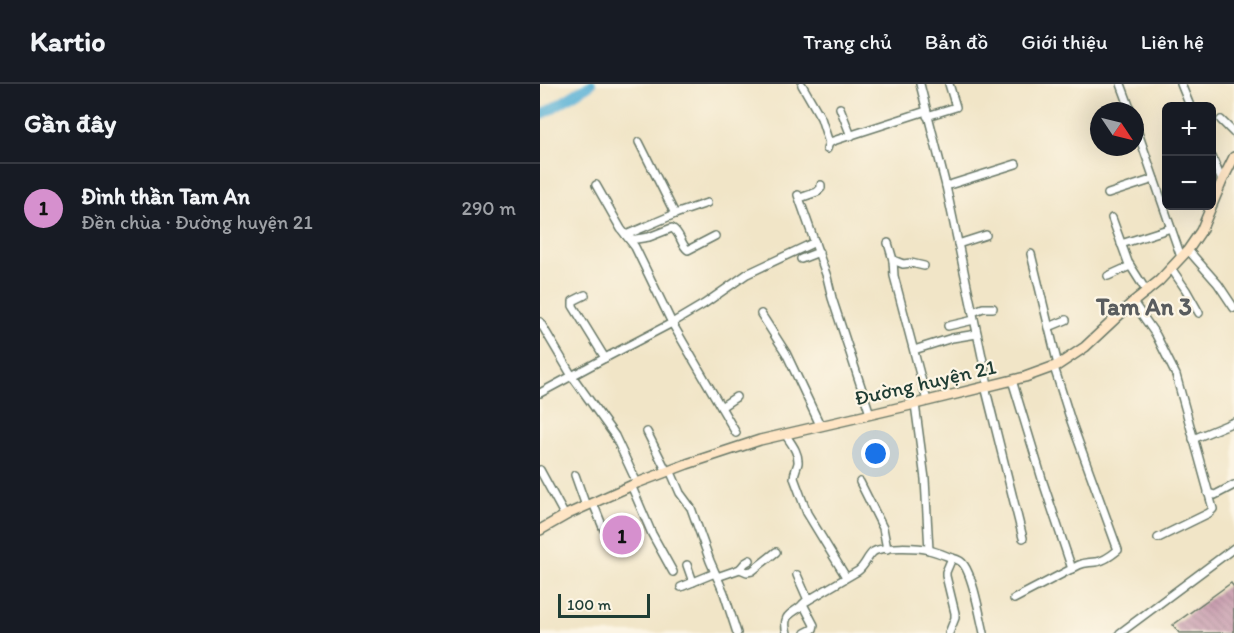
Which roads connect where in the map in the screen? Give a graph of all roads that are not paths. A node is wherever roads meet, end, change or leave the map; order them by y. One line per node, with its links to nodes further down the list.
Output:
1 (920, 84): 9 (street)
2 (949, 84): 9 (street)
3 (1121, 84): 6 (street)
4 (1181, 84): 7 (street)
5 (802, 86): 12 (street)
6 (1128, 102)
7 (1188, 102)
8 (840, 108): 12 (street)
9 (927, 113): 12 (street); 22 (street)
10 (1221, 120): 11 (street)
11 (1234, 133)
12 (851, 136)
13 (639, 142): 25 (street)
14 (1144, 150): 18 (street)
15 (1234, 158): 19 (street, Đường huyện 21)
16 (1016, 164): 22 (street)
17 (1216, 167): 19 (street)
18 (1154, 179): 23 (street); 27 (street)
19 (1222, 181): 37 (street, Đường huyện 21)
20 (596, 185): 30 (street)
21 (821, 185): 31 (street)
22 (946, 186): 33 (street)
23 (1108, 194)
24 (707, 203): 25 (street)
25 (675, 214): 30 (street)
26 (1112, 218): 34 (street)
27 (1171, 228): 34 (street); 37 (street)
28 (986, 235): 33 (street)
29 (715, 236): 30 (street)
30 (628, 237): 54 (street)
31 (815, 242): 35 (street); 54 (street)
32 (888, 243): 39 (street)
33 (958, 244): 51 (street)
34 (1121, 244): 41 (street)
35 (819, 252): 38 (street); 69 (street)
36 (1031, 254): 56 (street)
37 (1185, 254): 42 (street, Đường huyện 21); 48 (street)
38 (801, 259)
39 (892, 260): 40 (street); 58 (street)
40 (924, 266)
41 (1130, 266): 43 (street); 44 (street)
42 (1171, 268): 44 (street, Đường huyện 21); 49 (street)
43 (1108, 276)
44 (1147, 292): 46 (street, Đường huyện 21)
45 (585, 295): 59 (street)
46 (1133, 302): 60 (street, Đường huyện 21); 75 (street)
47 (993, 308): 51 (street)
48 (1234, 308)
49 (1199, 313)
50 (761, 314): 71 (street)
51 (973, 316): 55 (street); 57 (street)
52 (1066, 321): 56 (street)
53 (540, 322): 61 (street)
54 (672, 323): 59 (street); 68 (street)
55 (948, 326)
56 (1049, 327): 60 (street)
57 (977, 334): 58 (street); 63 (street)
58 (914, 350): 66 (street)
59 (605, 358): 61 (street)
60 (1056, 366): 62 (street, Đường huyện 21); 96 (street)
61 (572, 376): 64 (street); 80 (street)
62 (1012, 380): 63 (street, Đường huyện 21); 96 (street)
63 (987, 386): 66 (street, Đường huyện 21); 86 (street)
64 (540, 393)
65 (736, 397): 68 (street)
66 (927, 401): 67 (street, Đường huyện 21)
67 (915, 404): 69 (street, Đường huyện 21); 91 (street)
68 (720, 407): 73 (street)
69 (870, 414): 71 (street, Đường huyện 21)
70 (1234, 422): 75 (street)
71 (820, 425): 74 (street, Đường huyện 21)
72 (647, 432): 77 (street)
73 (736, 434)
74 (785, 434): 77 (street, Đường huyện 21); 101 (street)
75 (1193, 439): 82 (street)
76 (540, 470): 84 (street)
77 (668, 471): 80 (street, Đường huyện 21); 99 (street)
78 (575, 475): 83 (street)
79 (860, 482): 90 (street)
80 (634, 484): 83 (street, Đường huyện 21); 98 (street)
81 (1234, 485): 82 (street)
82 (1208, 494): 87 (street)
83 (589, 504): 84 (street, Đường huyện 21); 88 (street)
84 (565, 516): 85 (street, Đường huyện 21)
85 (540, 530)
86 (1023, 538)
87 (1158, 538)
88 (609, 542)
89 (1234, 548): 111 (street)
90 (887, 549): 91 (street); 101 (street)
91 (928, 550): 93 (street)
92 (776, 552): 97 (street)
93 (952, 558): 106 (street); 110 (street)
94 (750, 560): 97 (street)
95 (687, 565): 102 (street)
96 (1072, 568): 104 (street)
97 (740, 569): 99 (street)
98 (673, 572)
99 (716, 575): 102 (street); 107 (street)
100 (797, 575): 105 (street)
101 (846, 577): 105 (street)
102 (693, 582): 103 (street)
103 (681, 587)
104 (1014, 599)
105 (805, 602): 108 (street); 109 (street)
106 (948, 632)
107 (737, 633)
108 (787, 633)
109 (805, 633)
110 (984, 633)
111 (1120, 633)

